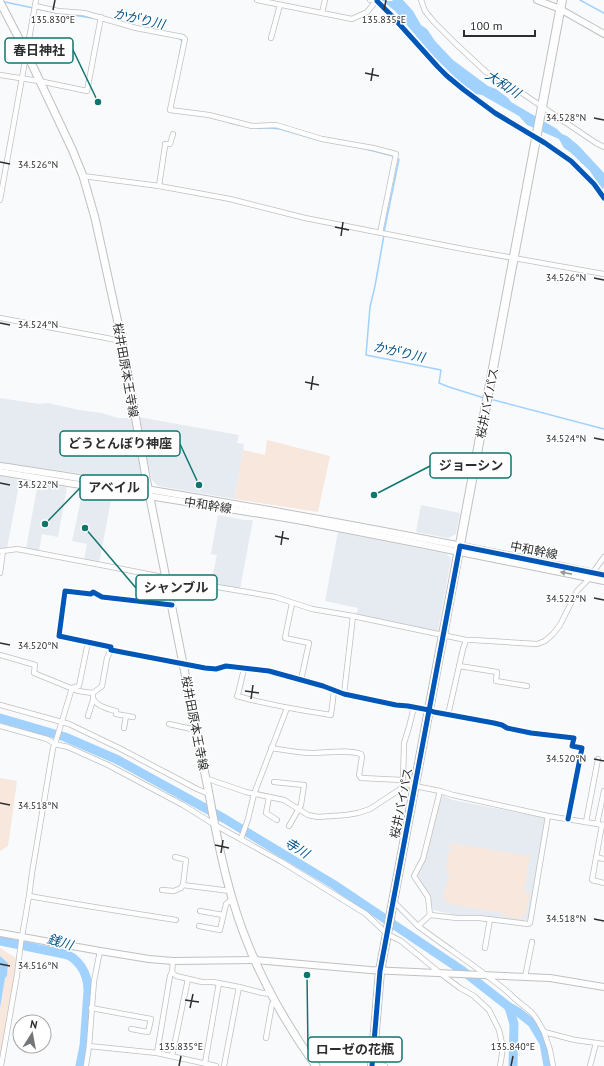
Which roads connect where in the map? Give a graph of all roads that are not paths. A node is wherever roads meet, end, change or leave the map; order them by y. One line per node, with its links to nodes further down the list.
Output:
1 (36, 0): 11 (street)
2 (257, 0): 9 (street)
3 (324, 0): 13 (street)
4 (373, 0): 13 (street); 23 (street)
5 (421, 0): 21 (street)
6 (537, 0): 12 (main road)
7 (562, 0): 12 (highway, 桜井バイパス)
8 (0, 2): 17 (main road, 桜井田原本王寺線)
9 (275, 2): 10 (street)
10 (280, 5): 13 (street); 16 (street)
11 (35, 6): 14 (street); 17 (street)
12 (560, 9): 15 (main road); 21 (highway, 桜井バイパス)
13 (322, 13)
14 (101, 17): 20 (street); 28 (street)
15 (604, 34)
16 (271, 38)
17 (27, 54): 19 (street); 20 (main road, 桜井田原本王寺線)
18 (0, 76): 19 (street)
19 (22, 78): 20 (street); 27 (street)
20 (39, 81): 25 (main road, 桜井田原本王寺線)
21 (542, 110): 23 (highway, 桜井バイパス); 24 (street)
22 (173, 134): 26 (street)
23 (537, 134): 29 (highway, 桜井バイパス)
24 (604, 147)
25 (83, 176): 26 (street); 32 (main road, 桜井田原本王寺線)
26 (159, 186): 28 (street)
27 (0, 200)
28 (380, 232): 29 (street)
29 (514, 258): 30 (street); 36 (highway, 桜井バイパス)
30 (604, 274)
31 (0, 318): 32 (street)
32 (122, 341): 35 (main road, 桜井田原本王寺線)
33 (0, 466): 35 (main road, 中和幹線)
34 (0, 472): 35 (main road, 中和幹線)
35 (150, 493): 36 (main road, 中和幹線); 42 (main road, 桜井田原本王寺線)
36 (459, 549): 40 (main road, 中和幹線); 43 (main road, 中和幹線, one-way to 36); 48 (highway, 桜井バイパス)
37 (2, 551): 39 (street); 42 (street)
38 (604, 557): 40 (street)
39 (0, 572)
40 (593, 572): 41 (main road, 中和幹線); 43 (street)
41 (604, 575)
42 (166, 578): 45 (street); 46 (main road, 桜井田原本王寺線)
43 (589, 578): 44 (main road, 中和幹線); 49 (street)
44 (604, 581)
45 (292, 603): 47 (street); 56 (street)
46 (172, 605): 50 (street); 53 (main road, 桜井田原本王寺線)
47 (353, 616): 48 (street); 61 (street)
48 (443, 635): 49 (street); 66 (highway, 桜井バイパス)
49 (466, 640): 54 (street)
50 (88, 642): 51 (street); 58 (street)
51 (110, 650): 53 (street); 60 (street)
52 (0, 655): 58 (street)
53 (183, 664): 55 (street); 75 (main road, 桜井田原本王寺線)
54 (459, 666): 57 (street); 67 (street)
55 (244, 669): 56 (street); 65 (street)
56 (301, 680): 59 (street)
57 (527, 686)
58 (72, 688): 60 (street); 71 (street)
59 (334, 691): 61 (street); 65 (street)
60 (93, 694): 62 (street)
61 (344, 694): 64 (street)
62 (94, 700): 68 (street); 69 (street)
63 (0, 705): 71 (street)
64 (414, 707): 66 (street); 81 (street)
65 (287, 708): 77 (street)
66 (429, 710): 67 (street); 82 (highway, 桜井バイパス)
67 (448, 715): 90 (street)
68 (88, 716)
69 (126, 716): 70 (street); 74 (street)
70 (133, 717)
71 (61, 723): 76 (street); 86 (street)
72 (169, 724): 75 (street)
73 (0, 726): 76 (street)
74 (124, 728)
75 (196, 730): 79 (main road, 桜井田原本王寺線)
76 (56, 742): 93 (street); 105 (street)
77 (271, 748): 81 (street); 85 (street)
78 (598, 759): 92 (street)
79 (205, 778): 85 (street); 86 (main road, 桜井田原本王寺線)
80 (274, 782): 88 (street)
81 (404, 782): 82 (street); 88 (street)
82 (414, 786): 83 (street); 107 (highway, 桜井バイパス)
83 (440, 791): 89 (street); 110 (street)
84 (604, 791): 94 (street)
85 (254, 794): 87 (street); 97 (street)
86 (209, 796): 93 (main road, 桜井田原本王寺線)
87 (269, 797): 88 (street); 91 (street)
88 (299, 809): 95 (street)
89 (548, 816): 90 (street); 111 (street)
90 (568, 819): 92 (street)
91 (277, 820)
92 (586, 822): 94 (street)
93 (214, 823): 97 (street); 104 (main road, 桜井田原本王寺線)
94 (601, 824): 96 (street)
95 (289, 826)
96 (602, 837): 99 (street)
97 (241, 839): 115 (street)
98 (175, 857): 102 (street)
99 (596, 857): 100 (street); 101 (street)
100 (604, 859)
101 (604, 883)
102 (183, 885): 103 (street); 104 (street)
103 (162, 890)
104 (230, 891): 106 (main road, 桜井田原本王寺線)
105 (29, 896): 112 (street); 117 (street)
106 (232, 899): 109 (street); 121 (main road, 桜井田原本王寺線)
107 (393, 902): 114 (street); 115 (highway, 桜井バイパス)
108 (200, 911): 109 (street)
109 (223, 915): 113 (street)
110 (430, 915): 111 (street); 114 (street)
111 (490, 919): 119 (street)
112 (176, 920)
113 (199, 926)
114 (418, 926): 126 (street)
115 (387, 932): 123 (highway, 桜井バイパス); 125 (street)
116 (0, 933): 117 (main road)
117 (22, 939): 120 (main road); 146 (street)
118 (532, 942): 127 (street)
119 (485, 948)
120 (100, 951): 122 (main road); 134 (street)
121 (255, 960): 122 (main road); 123 (main road); 132 (main road, 桜井田原本王寺線)
122 (173, 961): 124 (street)
123 (380, 970): 125 (main road); 145 (highway, 桜井バイパス)
124 (172, 972): 128 (street); 141 (street)
125 (441, 973): 126 (main road); 152 (street)
126 (486, 976): 127 (main road); 136 (street)
127 (524, 977): 131 (main road)
128 (188, 978): 129 (street); 142 (street)
129 (219, 983): 130 (street); 144 (street)
130 (239, 987): 132 (street); 149 (street)
131 (604, 987)
132 (271, 994): 133 (main road, 桜井田原本王寺線)
133 (275, 1002): 137 (street); 150 (main road, 桜井田原本王寺線)
134 (91, 1008): 135 (street); 140 (street)
135 (131, 1029)
136 (544, 1032): 138 (street); 153 (street)
137 (266, 1038)
138 (596, 1043): 139 (street); 154 (street)
139 (604, 1044)
140 (89, 1046): 141 (street); 147 (street)
141 (157, 1053): 142 (street)
142 (172, 1056): 143 (street)
143 (192, 1063): 144 (street)
144 (205, 1063): 148 (street)
145 (373, 1065): 151 (street)
146 (1, 1066)
147 (86, 1066)
148 (216, 1066)
149 (224, 1066)
150 (316, 1066)
151 (385, 1066)
152 (500, 1066)
153 (553, 1066)
154 (590, 1066)

